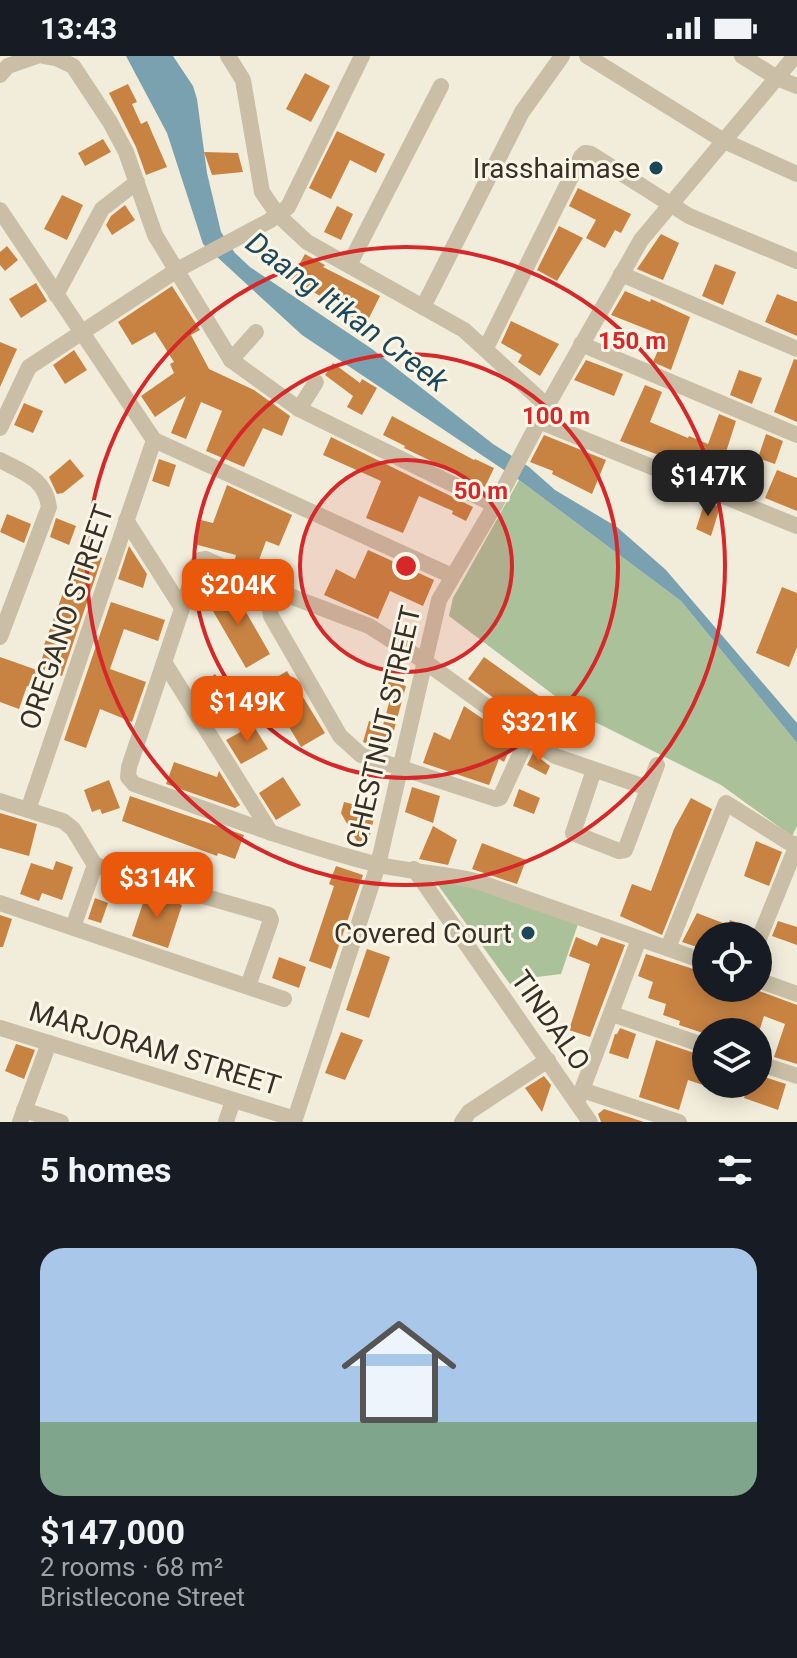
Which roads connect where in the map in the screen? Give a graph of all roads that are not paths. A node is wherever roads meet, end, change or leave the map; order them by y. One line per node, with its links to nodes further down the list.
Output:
1 (37, 56): 9 (street)
2 (44, 56): 15 (street)
3 (228, 56): 18 (street)
4 (362, 56): 18 (street)
5 (562, 56): 24 (street)
6 (587, 56): 13 (street)
7 (742, 56): 10 (street)
8 (795, 56): 10 (street, CHESTNUT STREET)
9 (0, 75)
10 (777, 78): 12 (street); 13 (street, CHESTNUT STREET)
11 (441, 86): 20 (street)
12 (797, 86)
13 (724, 141): 14 (street); 16 (street, CHESTNUT STREET)
14 (797, 174)
15 (137, 182): 21 (street); 23 (street)
16 (670, 204): 19 (street); 22 (street, CHESTNUT STREET); 28 (street)
17 (0, 210): 23 (street)
18 (274, 218): 20 (street); 21 (street)
19 (797, 261)
20 (349, 265): 24 (street)
21 (177, 270): 26 (street); 30 (street)
22 (621, 274): 27 (street, CHESTNUT STREET); 29 (street)
23 (56, 295): 26 (street)
24 (423, 307): 28 (street)
25 (256, 332): 30 (street)
26 (81, 333): 34 (street); 36 (street)
27 (581, 344): 33 (street, CHESTNUT STREET); 35 (street)
28 (486, 348): 33 (street)
29 (797, 349)
30 (231, 360): 32 (street)
31 (316, 382): 32 (street)
32 (299, 409): 38 (street)
33 (543, 414): 38 (street, CHESTNUT STREET); 40 (street)
34 (0, 428)
35 (797, 435)
36 (154, 440): 39 (street, OREGANO STREET); 41 (street)
37 (0, 460): 44 (street)
38 (495, 505): 41 (street, CHESTNUT STREET)
39 (126, 520): 43 (street); 53 (street, OREGANO STREET)
40 (797, 526)
41 (452, 576): 45 (street, CHESTNUT STREET)
42 (266, 587): 43 (street); 45 (street); 49 (street)
43 (182, 608): 46 (street)
44 (0, 637)
45 (424, 661): 47 (street); 49 (street, CHESTNUT STREET)
46 (164, 662): 54 (street); 54 (street)
47 (528, 737): 49 (street); 50 (street)
48 (657, 765): 51 (street)
49 (402, 767): 57 (street, CHESTNUT STREET)
50 (594, 770): 51 (street); 51 (street)
51 (648, 788)
52 (0, 801): 53 (street)
53 (28, 810): 56 (street)
54 (271, 833): 57 (street)
55 (797, 845): 60 (street); 63 (street)
56 (95, 865): 61 (street); 66 (street)
57 (378, 865): 58 (street); 79 (street, CHESTNUT STREET)
58 (414, 869): 62 (street); 73 (street, TINDALO)
59 (0, 903): 61 (street)
60 (766, 922)
61 (73, 927): 66 (street)
62 (639, 939): 63 (street); 69 (street)
63 (668, 948): 64 (street)
64 (692, 957)
65 (772, 985): 67 (street)
66 (248, 986): 68 (street)
67 (797, 994)
68 (284, 999)
69 (612, 1014): 71 (street); 76 (street)
70 (0, 1028): 72 (street, MARJORAM STREET)
71 (692, 1041)
72 (49, 1043): 77 (street, MARJORAM STREET); 78 (street)
73 (548, 1060): 76 (street, TINDALO); 82 (street)
74 (772, 1068): 75 (street)
75 (797, 1076)
76 (580, 1097): 83 (street, TINDALO); 84 (street)
77 (233, 1100): 79 (street, MARJORAM STREET); 81 (street)
78 (22, 1116): 80 (street)
79 (294, 1120)
80 (61, 1122)
81 (226, 1122)
82 (462, 1122)
83 (590, 1122)
84 (679, 1122)

